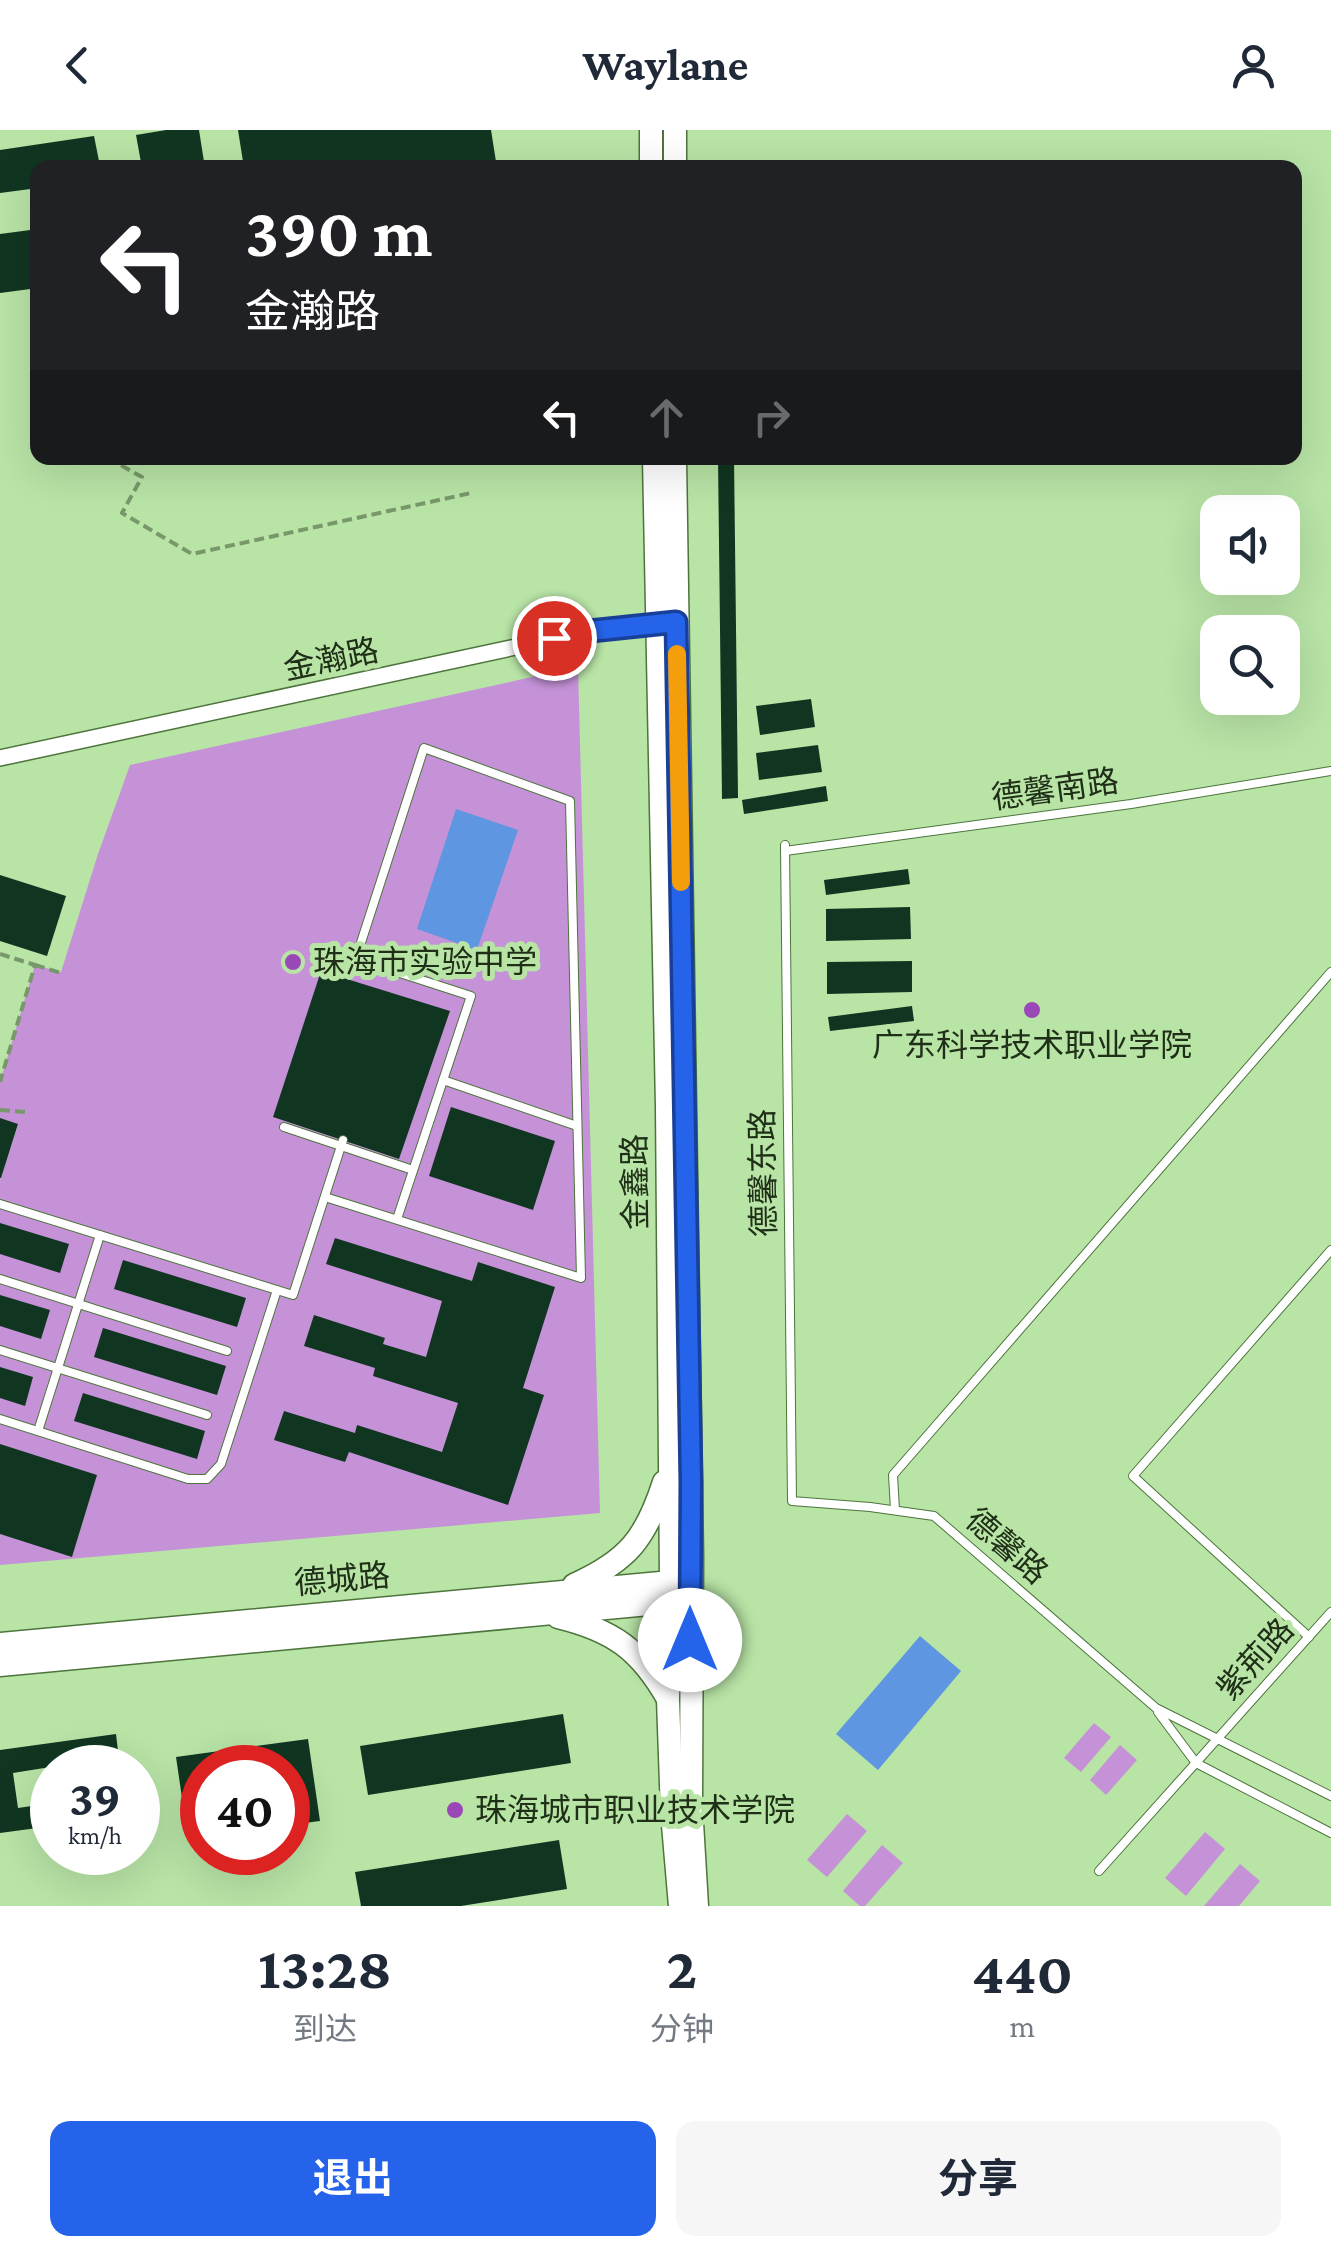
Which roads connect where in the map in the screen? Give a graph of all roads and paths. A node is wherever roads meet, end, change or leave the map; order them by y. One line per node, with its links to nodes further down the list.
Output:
1 (651, 130): 3 (street)
2 (674, 130): 4 (street)
3 (652, 160)
4 (675, 160)
5 (121, 465): 8 (path)
6 (655, 465): 9 (street, 金鑫路)
7 (676, 465): 9 (street, 金鑫路)
8 (471, 492)
9 (666, 622): 10 (street, 金瀚路); 41 (street, 金鑫路); 44 (street, 金鑫路)
10 (0, 758)
11 (1331, 771): 12 (lane, 德馨南路)
12 (785, 848): 42 (lane, 德馨东路)
13 (338, 952): 15 (lane)
14 (0, 954): 16 (path)
15 (356, 958): 19 (lane); 23 (lane)
16 (35, 966): 17 (path); 20 (path)
17 (61, 972)
18 (1331, 972): 43 (lane)
19 (443, 1080): 23 (lane); 26 (lane)
20 (0, 1082)
21 (0, 1110): 22 (path)
22 (25, 1112)
23 (578, 1126): 29 (lane)
24 (284, 1127): 25 (lane)
25 (342, 1143): 26 (lane); 27 (lane)
26 (413, 1170): 29 (lane)
27 (324, 1197): 29 (lane); 33 (lane)
28 (0, 1204): 30 (lane)
29 (397, 1220)
30 (100, 1235): 33 (lane); 34 (lane)
31 (1331, 1250): 48 (lane)
32 (0, 1279): 34 (lane)
33 (277, 1290): 40 (lane)
34 (78, 1304): 36 (lane); 37 (lane)
35 (0, 1350): 37 (lane)
36 (227, 1350)
37 (58, 1369): 38 (lane); 40 (lane)
38 (206, 1415)
39 (0, 1419): 40 (lane)
40 (38, 1431)
41 (670, 1464): 44 (street, 金鑫路); 45 (street)
42 (792, 1501): 43 (lane, 德馨路)
43 (894, 1510): 52 (lane, 德馨路)
44 (680, 1591): 45 (street, 德城路); 46 (street, 德城路); 51 (street, 金鑫路); 59 (street, 金鑫路)
45 (557, 1592): 49 (street, 德城路)
46 (540, 1612): 50 (street, 德城路); 51 (street)
47 (1331, 1612): 48 (lane, 紫荊路)
48 (1309, 1636): 53 (lane, 紫荊路)
49 (0, 1644)
50 (0, 1665)
51 (668, 1700): 58 (street, 金鑫路)
52 (1156, 1708): 53 (lane, 德馨路); 54 (lane, 德馨路)
53 (1217, 1740): 54 (lane, 紫荊路); 55 (lane, 德馨路)
54 (1196, 1764): 56 (lane, 德馨路); 57 (lane, 紫荊路)
55 (1331, 1796)
56 (1331, 1834)
57 (1100, 1870)
58 (680, 1906)
59 (698, 1906)

